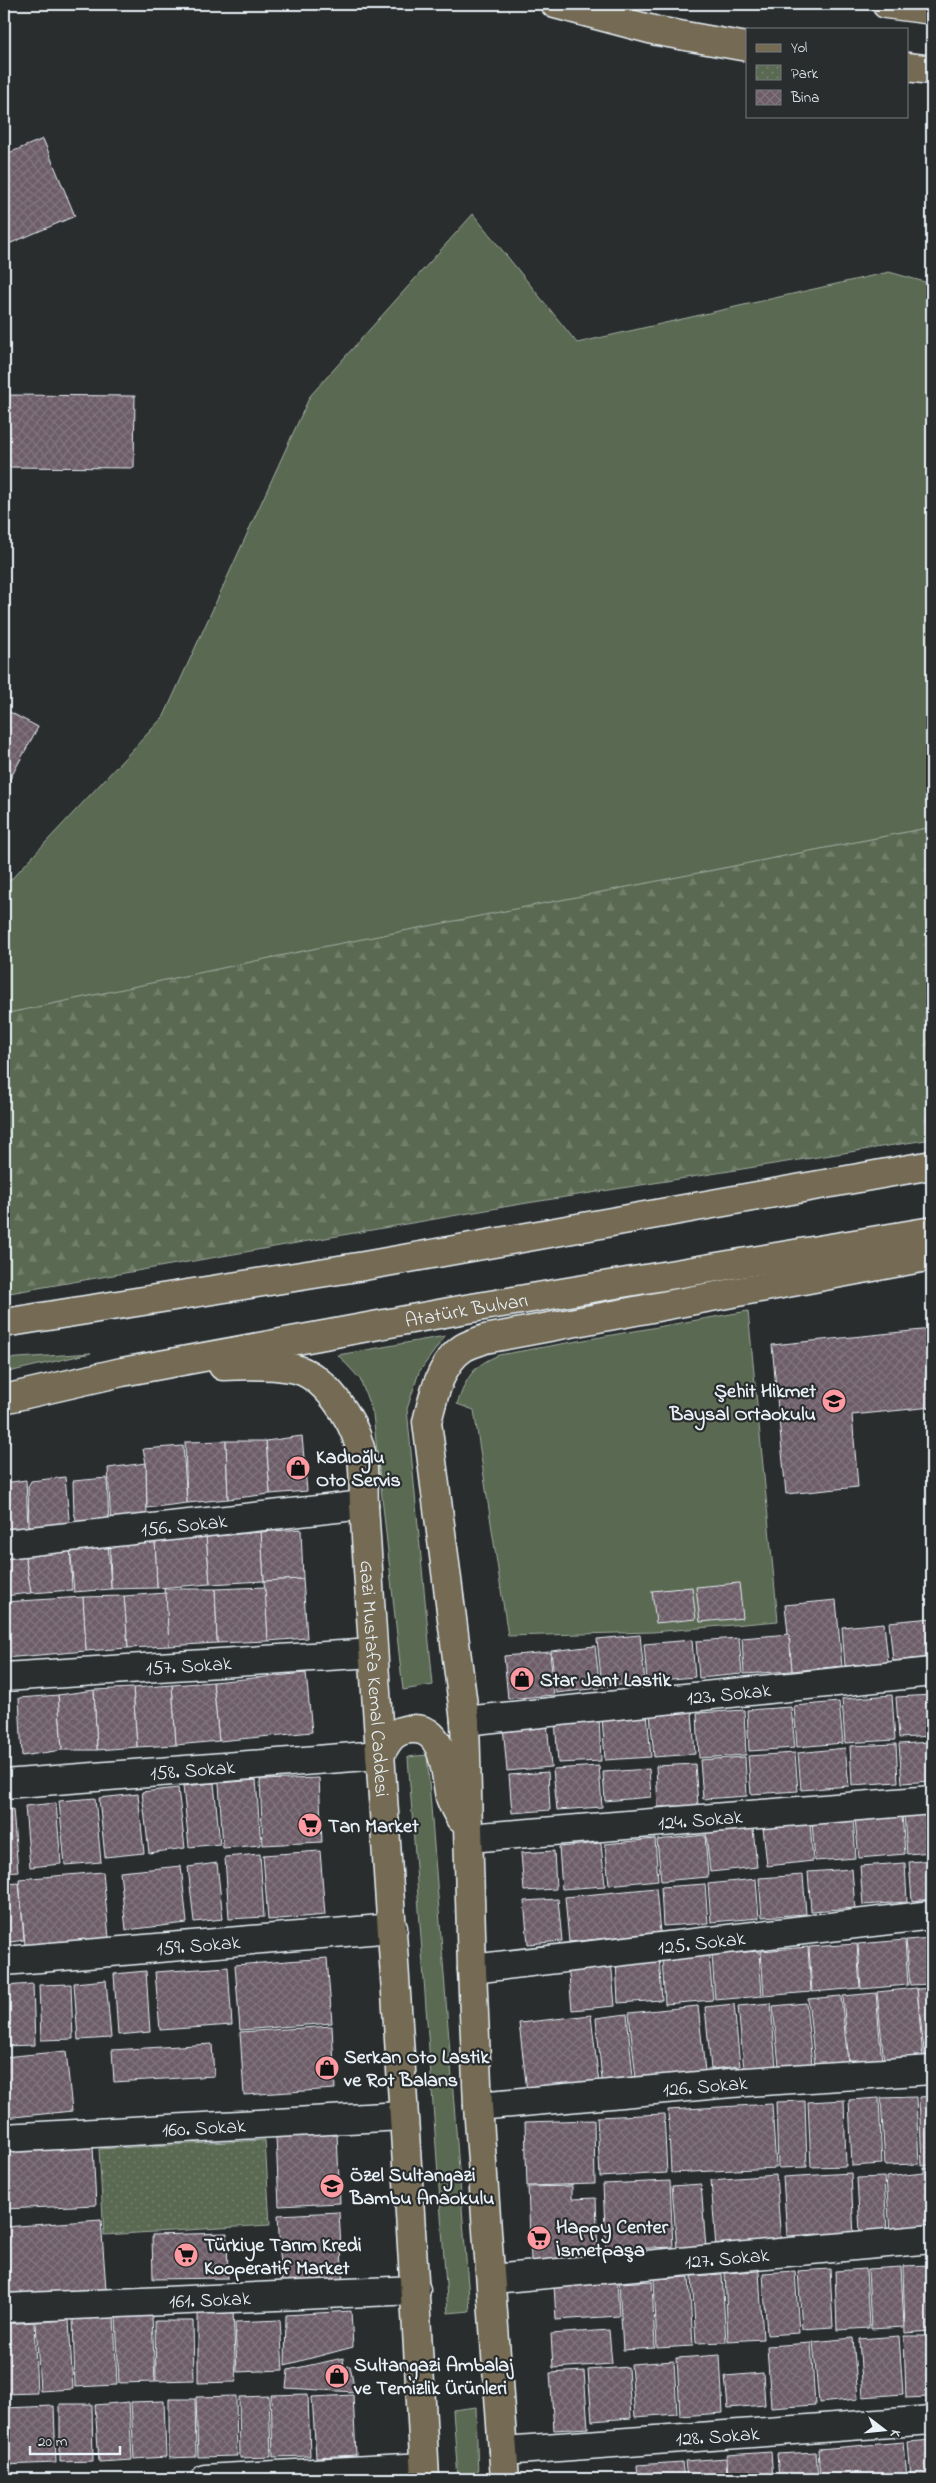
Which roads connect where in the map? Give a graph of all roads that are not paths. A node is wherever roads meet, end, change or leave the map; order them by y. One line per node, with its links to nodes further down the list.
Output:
1 (555, 4): 4 (main road)
2 (886, 4): 3 (main road)
3 (932, 10)
4 (746, 47)
5 (908, 67): 6 (main road)
6 (932, 70)
7 (932, 1164): 10 (main road)
8 (932, 1231): 11 (main road, Atatürk Bulvarı)
9 (932, 1256): 18 (main road)
10 (4, 1323)
11 (122, 1372): 12 (main road, Atatürk Bulvarı); 13 (main road, Gazi Mustafa Kemal Caddesi)
12 (4, 1399)
13 (364, 1505): 14 (street, 156. Sokak); 15 (main road, Gazi Mustafa Kemal Caddesi)
14 (4, 1544)
15 (373, 1653): 17 (street, 157. Sokak); 19 (main road, Gazi Mustafa Kemal Caddesi)
16 (932, 1672): 18 (street, 123. Sokak)
17 (4, 1677)
18 (465, 1721): 22 (main road)
19 (380, 1755): 20 (street, 158. Sokak); 22 (main road); 24 (main road, Gazi Mustafa Kemal Caddesi)
20 (4, 1784)
21 (932, 1800): 22 (street, 124. Sokak)
22 (469, 1838): 26 (main road)
23 (932, 1915): 26 (street, 125. Sokak)
24 (393, 1928): 25 (street, 159. Sokak); 29 (main road, Gazi Mustafa Kemal Caddesi)
25 (4, 1962)
26 (472, 1969): 28 (main road)
27 (932, 2070): 28 (street, 126. Sokak)
28 (478, 2106): 32 (main road)
29 (402, 2116): 30 (street, 160. Sokak); 33 (main road, Gazi Mustafa Kemal Caddesi)
30 (4, 2138)
31 (932, 2240): 32 (street, 127. Sokak)
32 (492, 2279): 36 (main road)
33 (416, 2290): 34 (street, 161. Sokak); 37 (main road, Gazi Mustafa Kemal Caddesi)
34 (4, 2308)
35 (932, 2420): 36 (street, 128. Sokak)
36 (503, 2451): 39 (main road)
37 (425, 2473): 38 (street)
38 (205, 2479)
39 (505, 2479)

